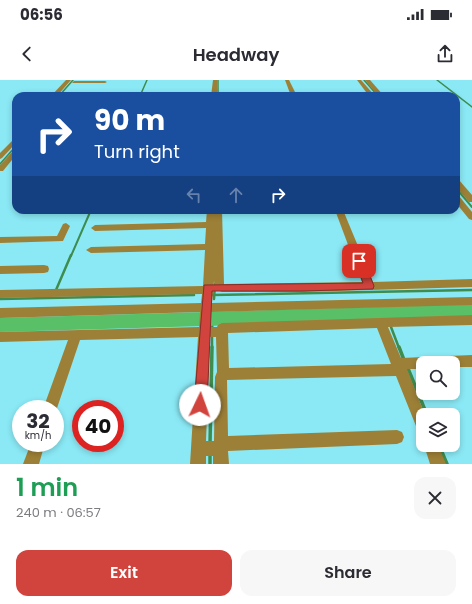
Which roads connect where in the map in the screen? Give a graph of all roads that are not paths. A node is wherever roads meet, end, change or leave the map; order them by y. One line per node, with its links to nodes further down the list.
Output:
1 (215, 80): 9 (street)
2 (287, 80): 10 (street)
3 (359, 80): 11 (street)
4 (367, 80): 12 (street)
5 (71, 82): 6 (street); 7 (street); 8 (street)
6 (105, 82)
7 (59, 92)
8 (65, 92)
9 (214, 92)
10 (292, 92)
11 (369, 92)
12 (378, 92)
13 (12, 145): 14 (street)
14 (4, 158): 15 (street)
15 (0, 170)
16 (460, 186): 17 (street)
17 (472, 200)
18 (460, 203): 22 (street)
19 (212, 214): 24 (street)
20 (217, 214): 24 (street)
21 (340, 214): 33 (street)
22 (472, 217)
23 (66, 226): 26 (street)
24 (214, 227): 25 (street); 27 (street); 32 (street)
25 (95, 228)
26 (0, 240)
27 (210, 247): 28 (street); 32 (street)
28 (91, 250)
29 (44, 269): 30 (street)
30 (0, 270)
31 (472, 283): 33 (street)
32 (213, 287): 34 (street); 35 (street); 39 (street)
33 (368, 288): 34 (street); 37 (street)
34 (303, 291): 38 (street)
35 (0, 294)
36 (472, 301): 37 (street)
37 (369, 304): 38 (street)
38 (305, 306): 39 (street)
39 (205, 311): 40 (street); 43 (street)
40 (0, 313)
41 (472, 320): 42 (street)
42 (380, 322): 43 (street); 49 (street)
43 (212, 331): 44 (street); 50 (street); 54 (street)
44 (76, 335): 45 (street); 51 (street)
45 (0, 337)
46 (460, 361): 47 (street)
47 (472, 361)
48 (416, 364): 49 (street)
49 (402, 365): 50 (street); 52 (street)
50 (223, 374): 54 (street)
51 (53, 400)
52 (417, 408)
53 (397, 437): 54 (street)
54 (213, 448): 58 (street); 59 (street)
55 (35, 452): 57 (street)
56 (434, 452): 60 (street)
57 (31, 464)
58 (198, 464)
59 (221, 464)
60 (438, 464)

